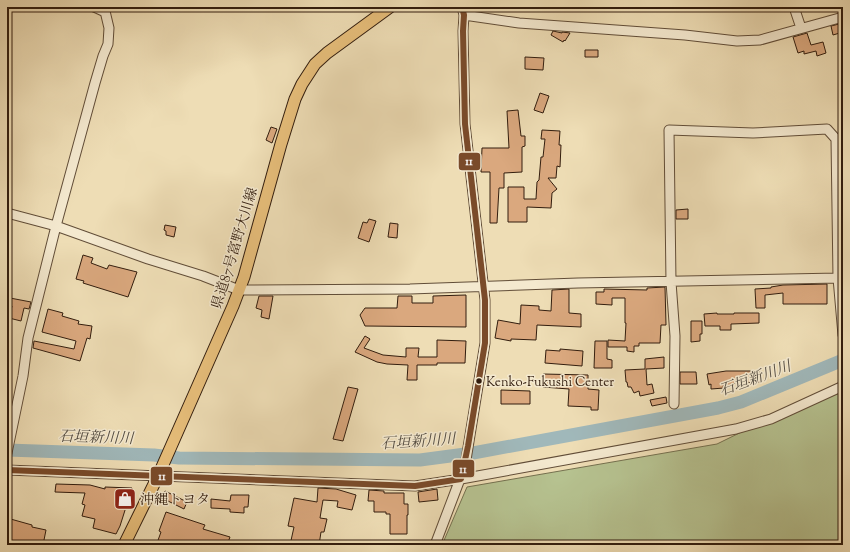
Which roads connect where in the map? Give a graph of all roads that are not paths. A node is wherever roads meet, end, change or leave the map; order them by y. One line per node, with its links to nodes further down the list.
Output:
1 (94, 7): 5 (street)
2 (390, 7): 14 (main road, 県道87号富野大川線)
3 (474, 7): 6 (street)
4 (794, 7): 8 (street)
5 (105, 9): 10 (street)
6 (463, 11): 8 (street); 13 (street)
7 (843, 17): 8 (street)
8 (801, 28)
9 (7, 213): 10 (street)
10 (56, 226): 14 (street); 18 (street)
11 (838, 278): 12 (street); 12 (street); 15 (street)
12 (671, 282): 13 (street); 17 (street)
13 (484, 286): 14 (street); 21 (street)
14 (239, 290): 20 (main road, 県道87号富野大川線)
15 (843, 335)
16 (843, 386): 21 (street)
17 (674, 404)
18 (7, 453)
19 (7, 470): 20 (street)
20 (158, 476): 21 (street); 22 (main road, 県道87号富野大川線)
21 (461, 479): 23 (street)
22 (124, 545)
23 (435, 545)

